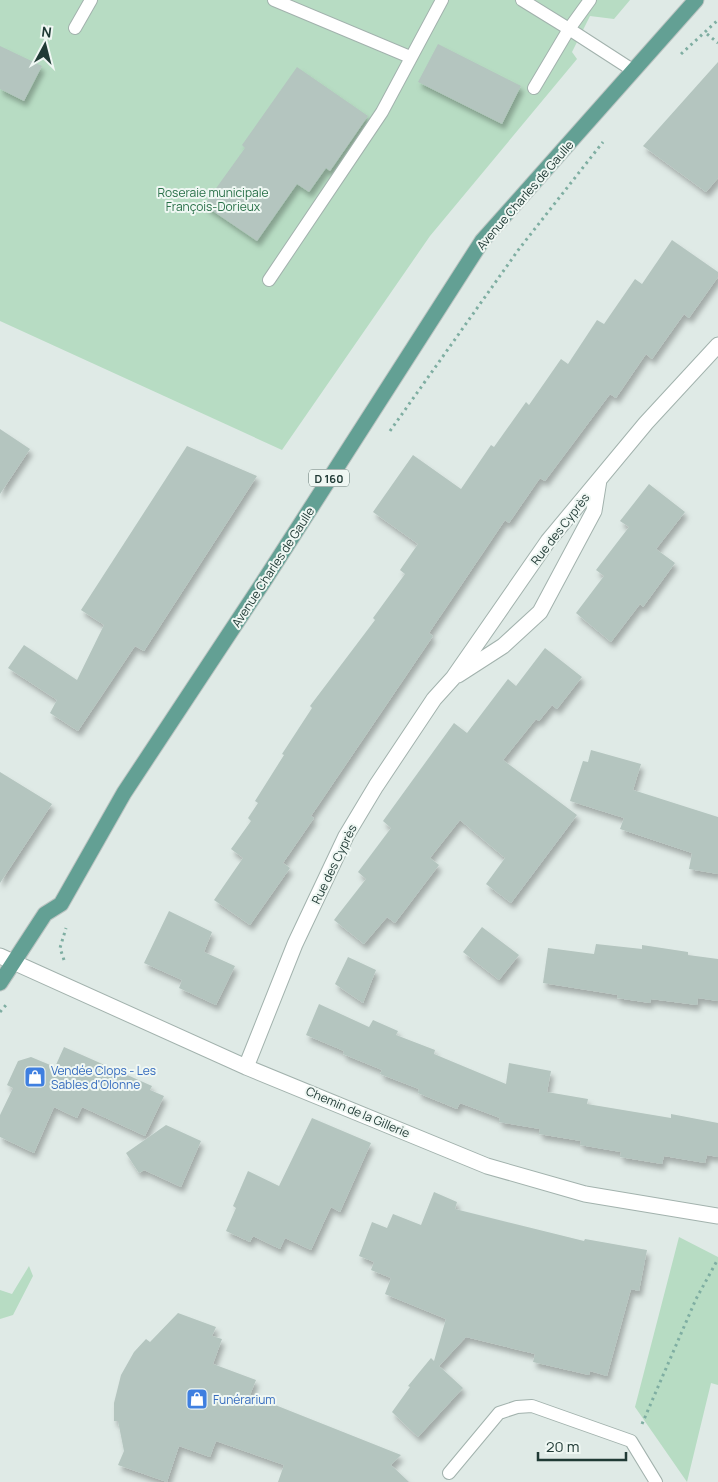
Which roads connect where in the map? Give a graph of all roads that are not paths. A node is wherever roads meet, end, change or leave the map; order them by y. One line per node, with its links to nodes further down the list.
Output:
1 (91, 0): 7 (lane)
2 (274, 0): 9 (lane)
3 (442, 0): 9 (lane)
4 (522, 0): 8 (lane)
5 (590, 0): 8 (lane)
6 (696, 0): 10 (main road, Avenue Charles de Gaulle / D 160)
7 (75, 28)
8 (569, 29): 10 (lane); 11 (lane)
9 (410, 57): 12 (lane)
10 (634, 71): 16 (main road, Avenue Charles de Gaulle / D 160)
11 (534, 88)
12 (269, 280)
13 (716, 349): 14 (street, Rue des Cyprès)
14 (600, 479): 15 (street, Rue des Cyprès); 15 (street, Rue des Cyprès)
15 (453, 678): 18 (street, Rue des Cyprès)
16 (7, 959): 17 (main road, Avenue Charles de Gaulle / D 160); 18 (street, Chemin de la Gillerie)
17 (0, 983)
18 (246, 1067): 19 (street, Chemin de la Gillerie)
19 (718, 1216)
20 (449, 1474): 21 (lane)
21 (656, 1482)

